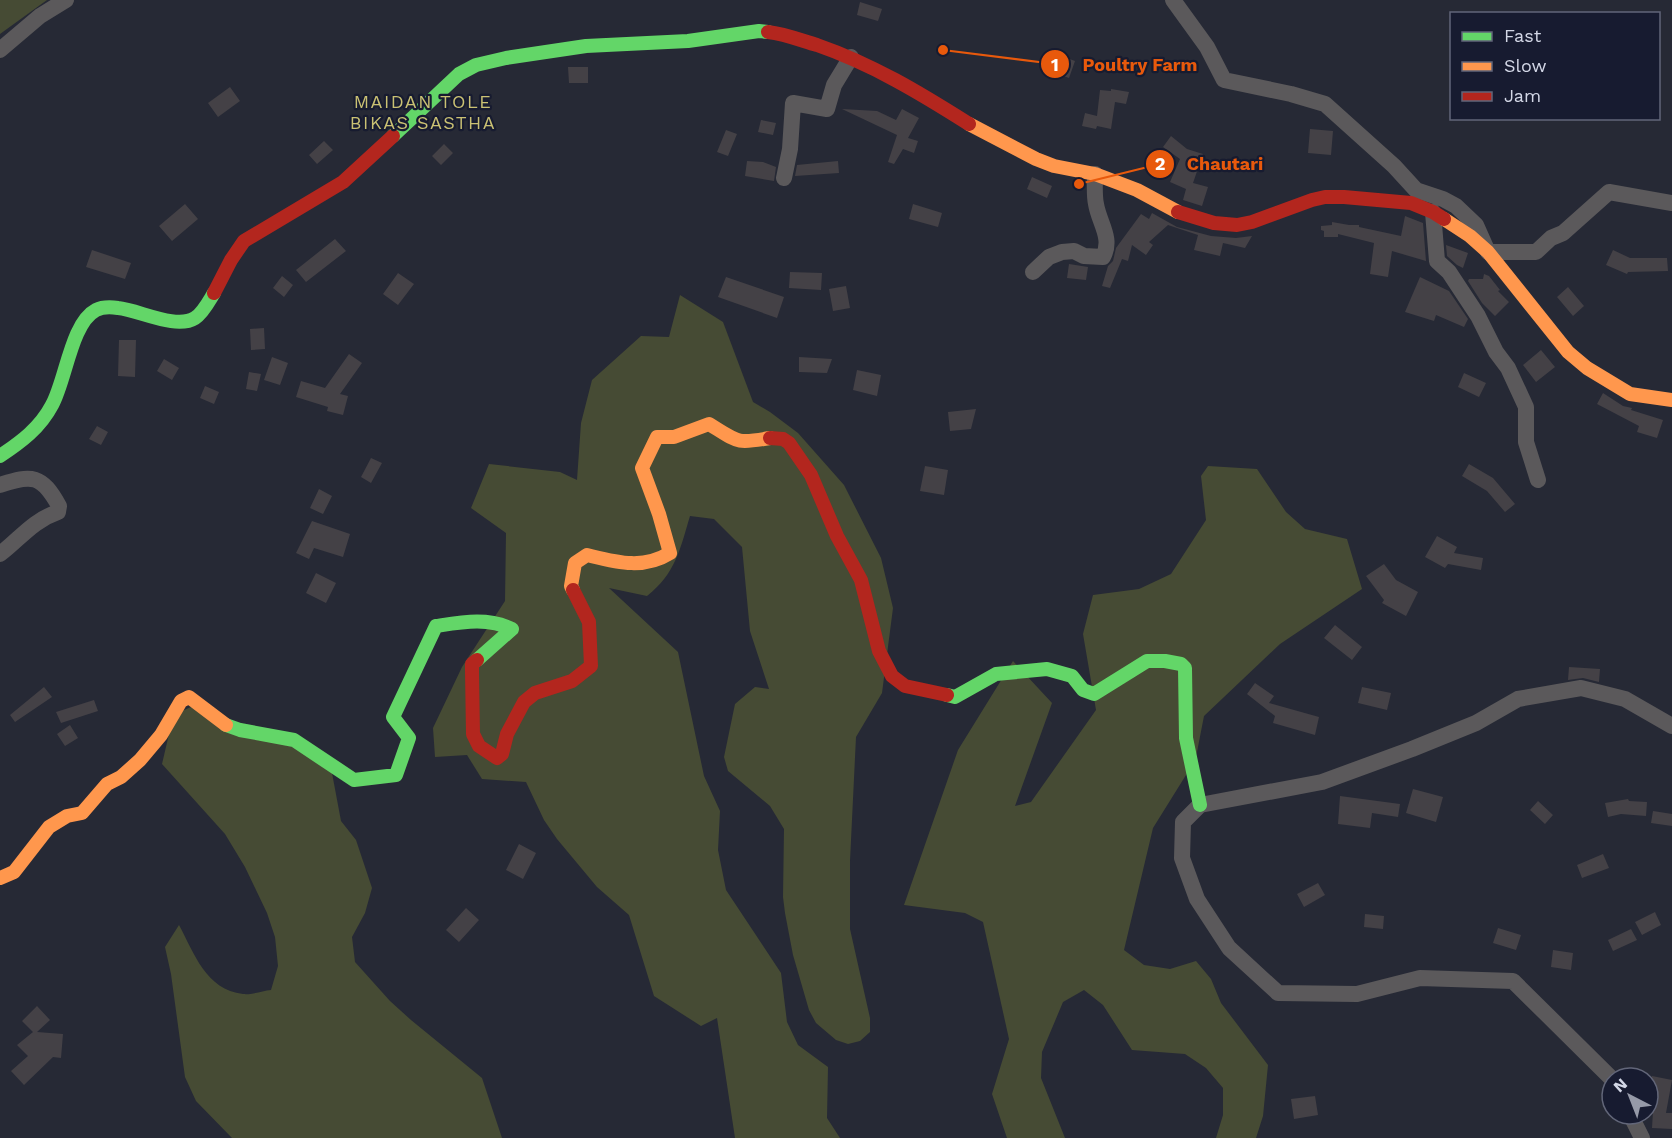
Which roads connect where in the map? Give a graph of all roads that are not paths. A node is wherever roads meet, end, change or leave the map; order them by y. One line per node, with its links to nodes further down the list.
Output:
1 (66, 0): 3 (street)
2 (1173, 0): 9 (street)
3 (0, 50)
4 (851, 57): 5 (street); 6 (street); 12 (street)
5 (1095, 174): 8 (street); 10 (street)
6 (784, 178)
7 (1672, 203): 9 (street)
8 (1433, 212): 9 (street); 13 (street)
9 (1488, 252): 11 (street)
10 (1033, 272)
11 (1672, 400)
12 (0, 456)
13 (1538, 480)
14 (0, 486): 15 (street)
15 (0, 554)
16 (1672, 726): 17 (street)
17 (1200, 805): 18 (street); 19 (street)
18 (0, 878)
19 (1600, 1067)

